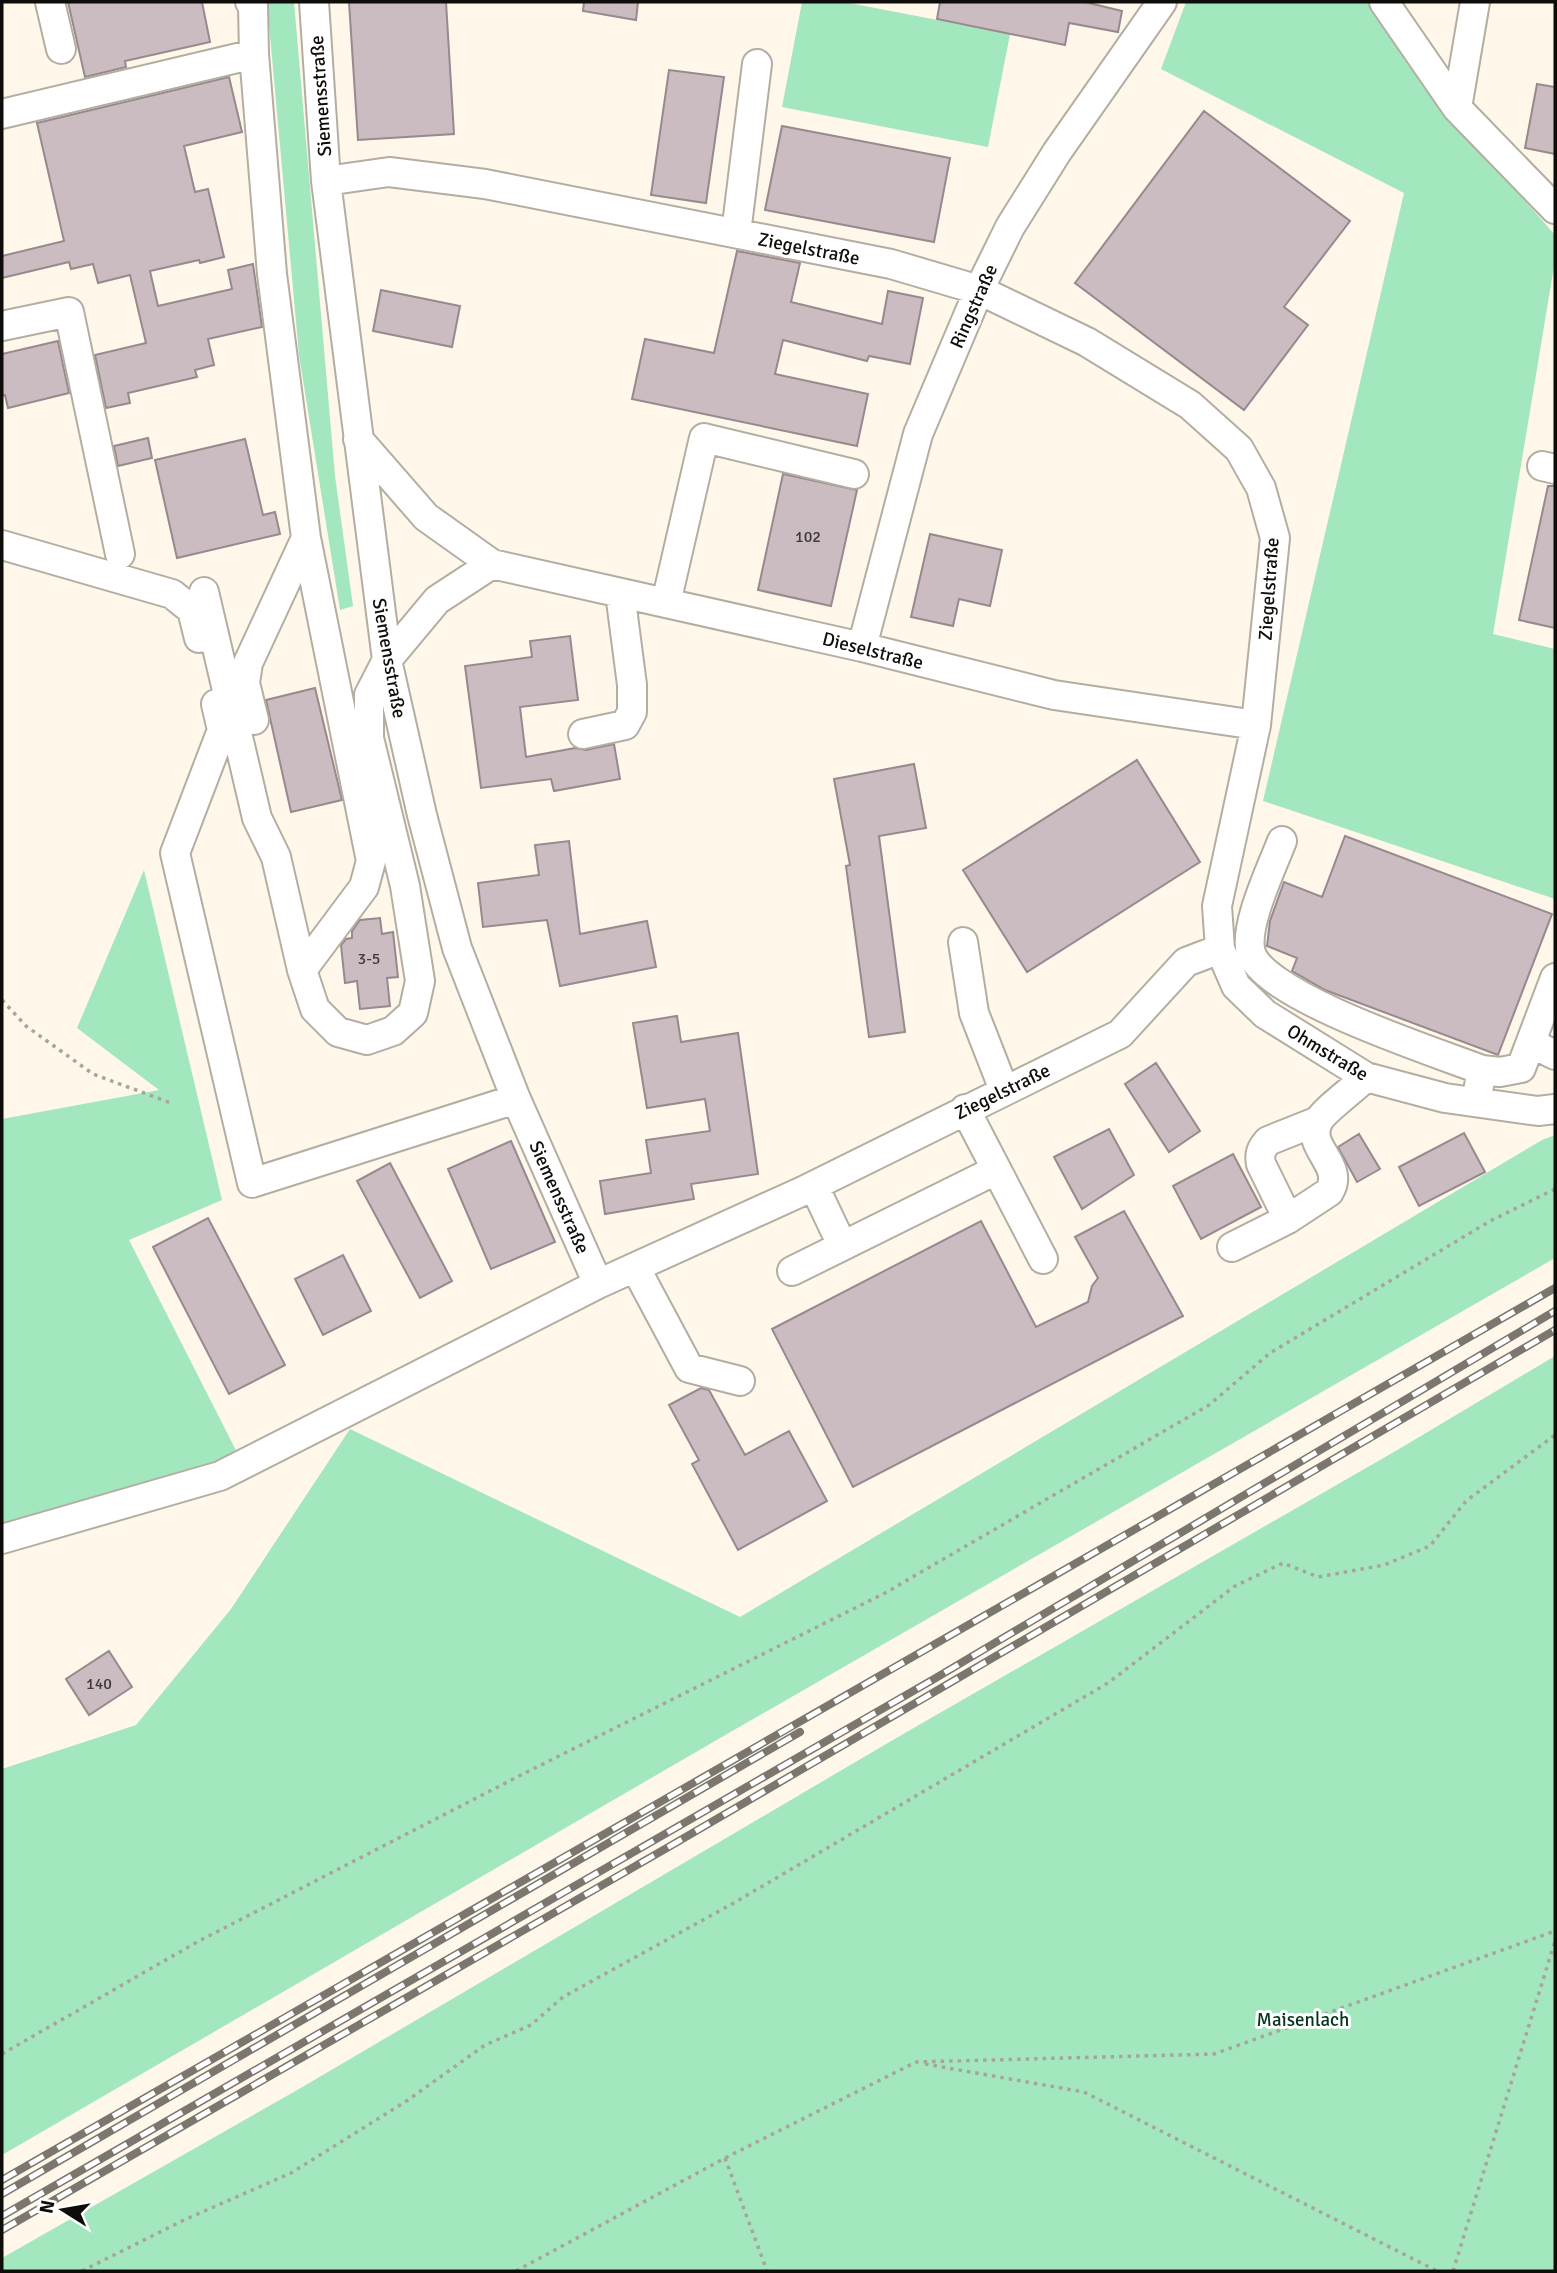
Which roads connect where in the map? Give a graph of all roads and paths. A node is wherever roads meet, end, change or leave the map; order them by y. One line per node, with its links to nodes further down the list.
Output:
1 (50, 2): 7 (street)
2 (250, 2): 8 (street)
3 (314, 2): 12 (street, Siemensstraße)
4 (1163, 2): 15 (street, Ringstraße)
5 (1384, 2): 10 (street)
6 (1475, 2): 10 (street)
7 (61, 49)
8 (254, 54): 11 (street); 19 (street)
9 (757, 64): 14 (street)
10 (1457, 108): 13 (street)
11 (2, 114)
12 (326, 181): 14 (street, Ziegelstraße); 17 (street, Siemensstraße)
13 (1555, 209)
14 (736, 233): 15 (street, Ziegelstraße)
15 (979, 290): 26 (street, Ringstraße); 28 (street, Ziegelstraße)
16 (2, 326): 21 (street)
17 (358, 439): 22 (street, Dieselstraße); 27 (street, Siemensstraße)
18 (853, 474): 25 (street)
19 (306, 538): 31 (street); 34 (street)
20 (2, 545): 41 (street)
21 (120, 554)
22 (492, 564): 24 (street, Dieselstraße); 27 (street)
23 (204, 592): 31 (street)
24 (620, 593): 25 (street, Dieselstraße); 29 (street)
25 (666, 603): 26 (street, Dieselstraße)
26 (862, 647): 28 (street, Dieselstraße)
27 (387, 660): 34 (street); 41 (street, Siemensstraße)
28 (1256, 725): 33 (street, Ziegelstraße)
29 (583, 734)
30 (1282, 841): 38 (street)
31 (276, 857): 34 (street)
32 (963, 942): 40 (street)
33 (1220, 949): 39 (street, Ohmstraße); 40 (street, Ziegelstraße)
34 (302, 970)
35 (1555, 978): 37 (street)
36 (2, 1000): 43 (path)
37 (1543, 1049): 38 (street)
38 (1482, 1070): 42 (street)
39 (1366, 1077): 42 (street, Ohmstraße); 46 (street)
40 (1004, 1090): 44 (street, Ziegelstraße)
41 (516, 1099): 56 (street, Siemensstraße)
42 (1476, 1102): 45 (street, Ohmstraße)
43 (171, 1103)
44 (965, 1109): 47 (street); 48 (street, Ziegelstraße)
45 (1555, 1109)
46 (1318, 1121): 50 (street); 50 (street)
47 (996, 1170): 51 (street); 53 (street)
48 (814, 1186): 51 (street); 54 (street, Ziegelstraße)
49 (1555, 1189): 62 (path)
50 (1288, 1219): 52 (street)
51 (842, 1245): 55 (street)
52 (1232, 1247)
53 (1043, 1259)
54 (635, 1267): 56 (street, Ziegelstraße); 57 (street)
55 (792, 1271)
56 (598, 1283): 59 (street, Ziegelstraße)
57 (740, 1381)
58 (1555, 1435): 65 (path)
59 (2, 1539)
60 (1555, 1931): 63 (path)
61 (1555, 1941): 69 (path)
62 (2, 2054)
63 (916, 2062): 64 (path); 68 (path)
64 (725, 2158): 66 (path); 67 (path)
65 (82, 2271)
66 (516, 2271)
67 (767, 2271)
68 (1437, 2271)
69 (1453, 2271)

